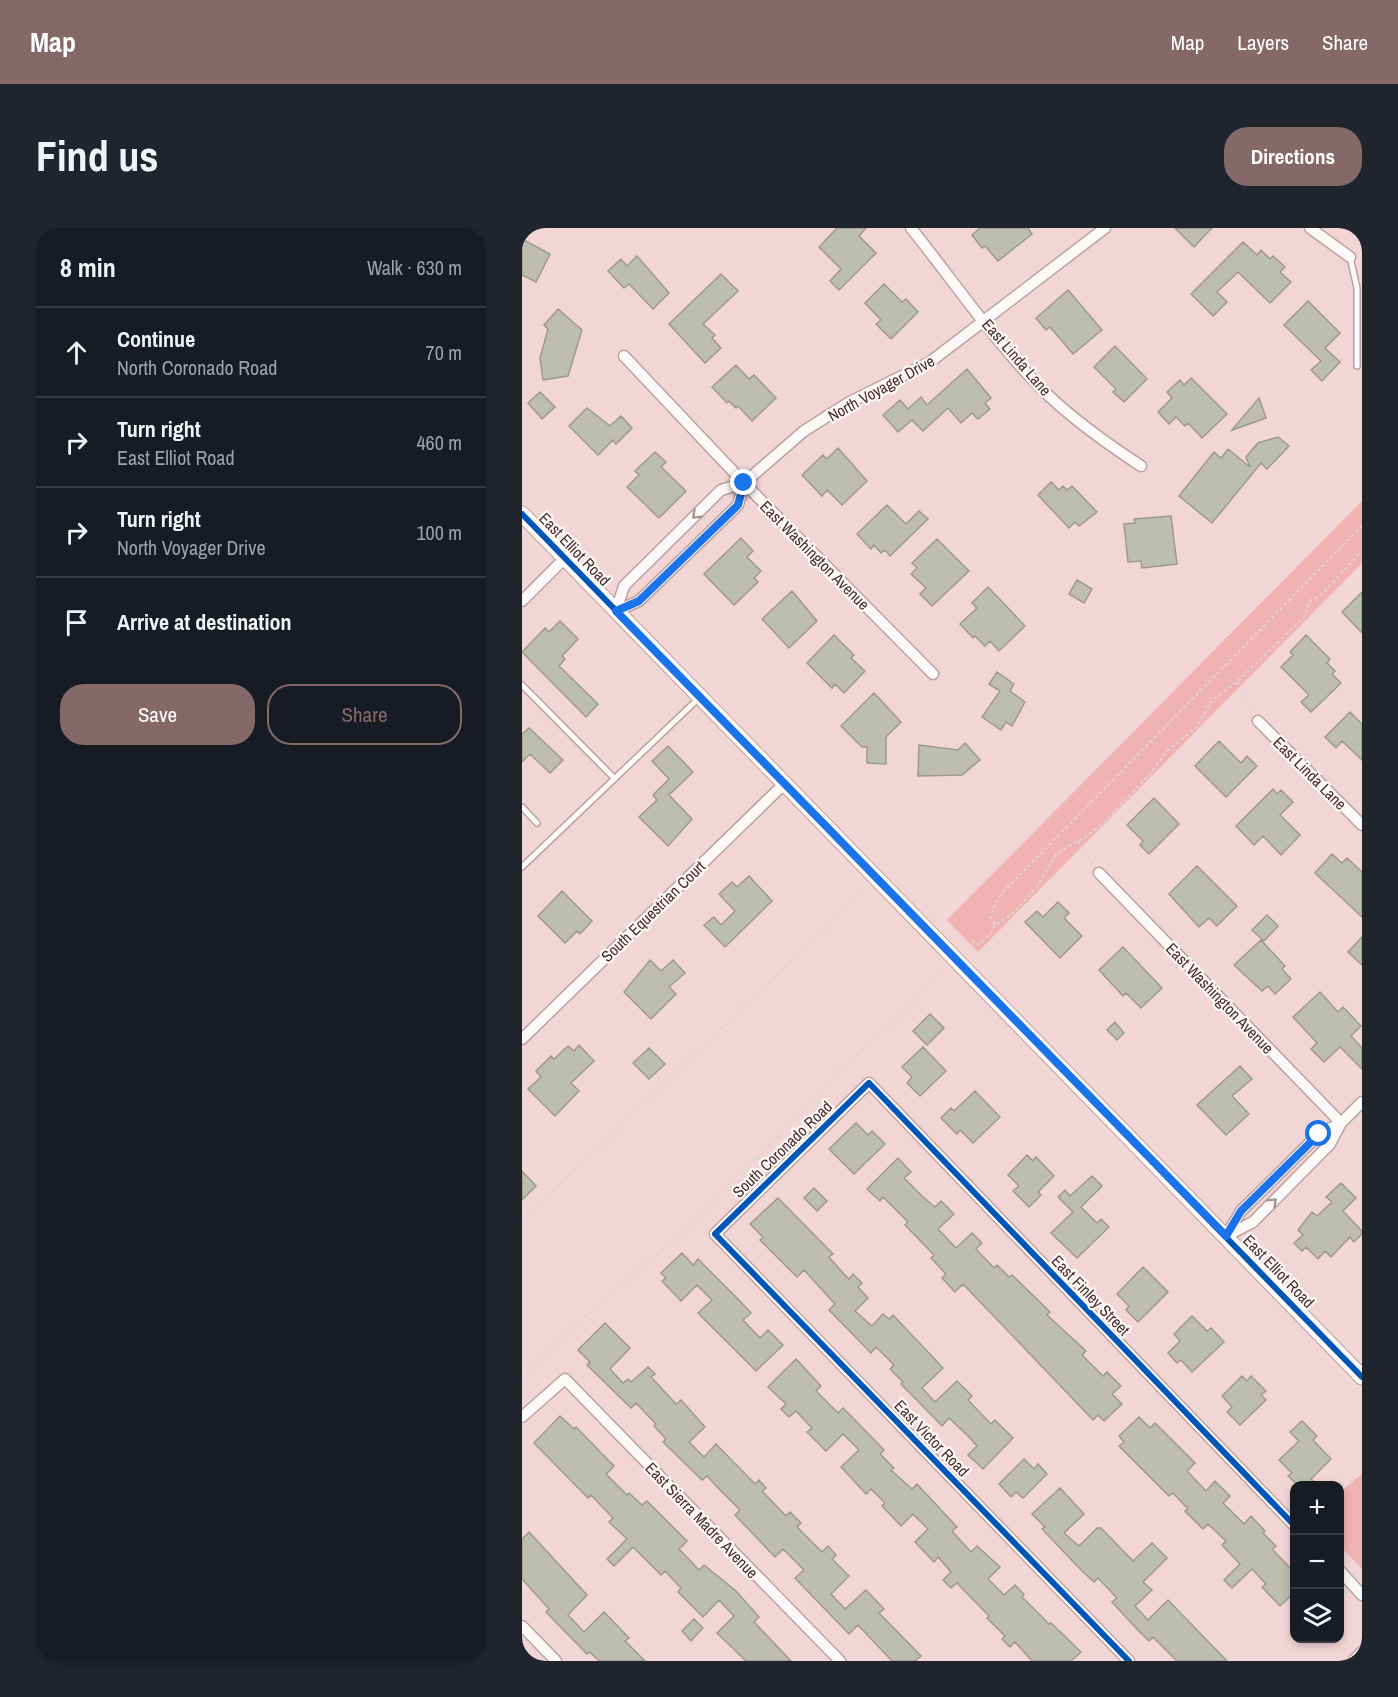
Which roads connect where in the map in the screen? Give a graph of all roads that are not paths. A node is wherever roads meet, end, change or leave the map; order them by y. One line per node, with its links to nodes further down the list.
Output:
1 (911, 228): 5 (street, East Linda Lane)
2 (1105, 228): 5 (street, North Voyager Drive)
3 (1310, 228): 4 (street)
4 (1350, 258): 7 (lane)
5 (985, 320): 8 (street, East Linda Lane); 9 (street, North Voyager Drive)
6 (624, 356): 9 (street, East Washington Avenue)
7 (1357, 366)
8 (1141, 466)
9 (744, 483): 13 (street, North Voyager Drive); 13 (street, North Voyager Drive, one-way to 13); 14 (street, East Washington Avenue)
10 (522, 514): 11 (main road, East Elliot Road)
11 (565, 558): 12 (street); 13 (main road, East Elliot Road)
12 (522, 601)
13 (616, 611): 16 (main road, East Elliot Road)
14 (933, 674)
15 (522, 685): 18 (lane)
16 (701, 697): 18 (lane); 19 (main road, East Elliot Road)
17 (1258, 721): 22 (street, East Linda Lane)
18 (614, 778): 23 (lane)
19 (785, 783): 25 (street, South Equestrian Court); 30 (main road, East Elliot Road)
20 (522, 807): 21 (lane)
21 (537, 823)
22 (1362, 825)
23 (522, 867)
24 (1099, 873): 28 (street, East Washington Avenue)
25 (522, 1040)
26 (869, 1083): 29 (street, South Coronado Road); 33 (street, East Finley Street)
27 (1362, 1102): 28 (street)
28 (1341, 1123): 30 (street); 30 (street, one-way to 28)
29 (715, 1234): 40 (street, East Victor Road)
30 (1226, 1236): 31 (main road, East Elliot Road)
31 (1362, 1377)
32 (522, 1417): 39 (street, East Sierra Madre Avenue)
33 (1290, 1521)
34 (1344, 1575): 35 (street)
35 (1362, 1594)
36 (522, 1626): 38 (street)
37 (1362, 1652): 41 (street)
38 (556, 1661)
39 (840, 1661)
40 (1130, 1661)
41 (1353, 1661)

